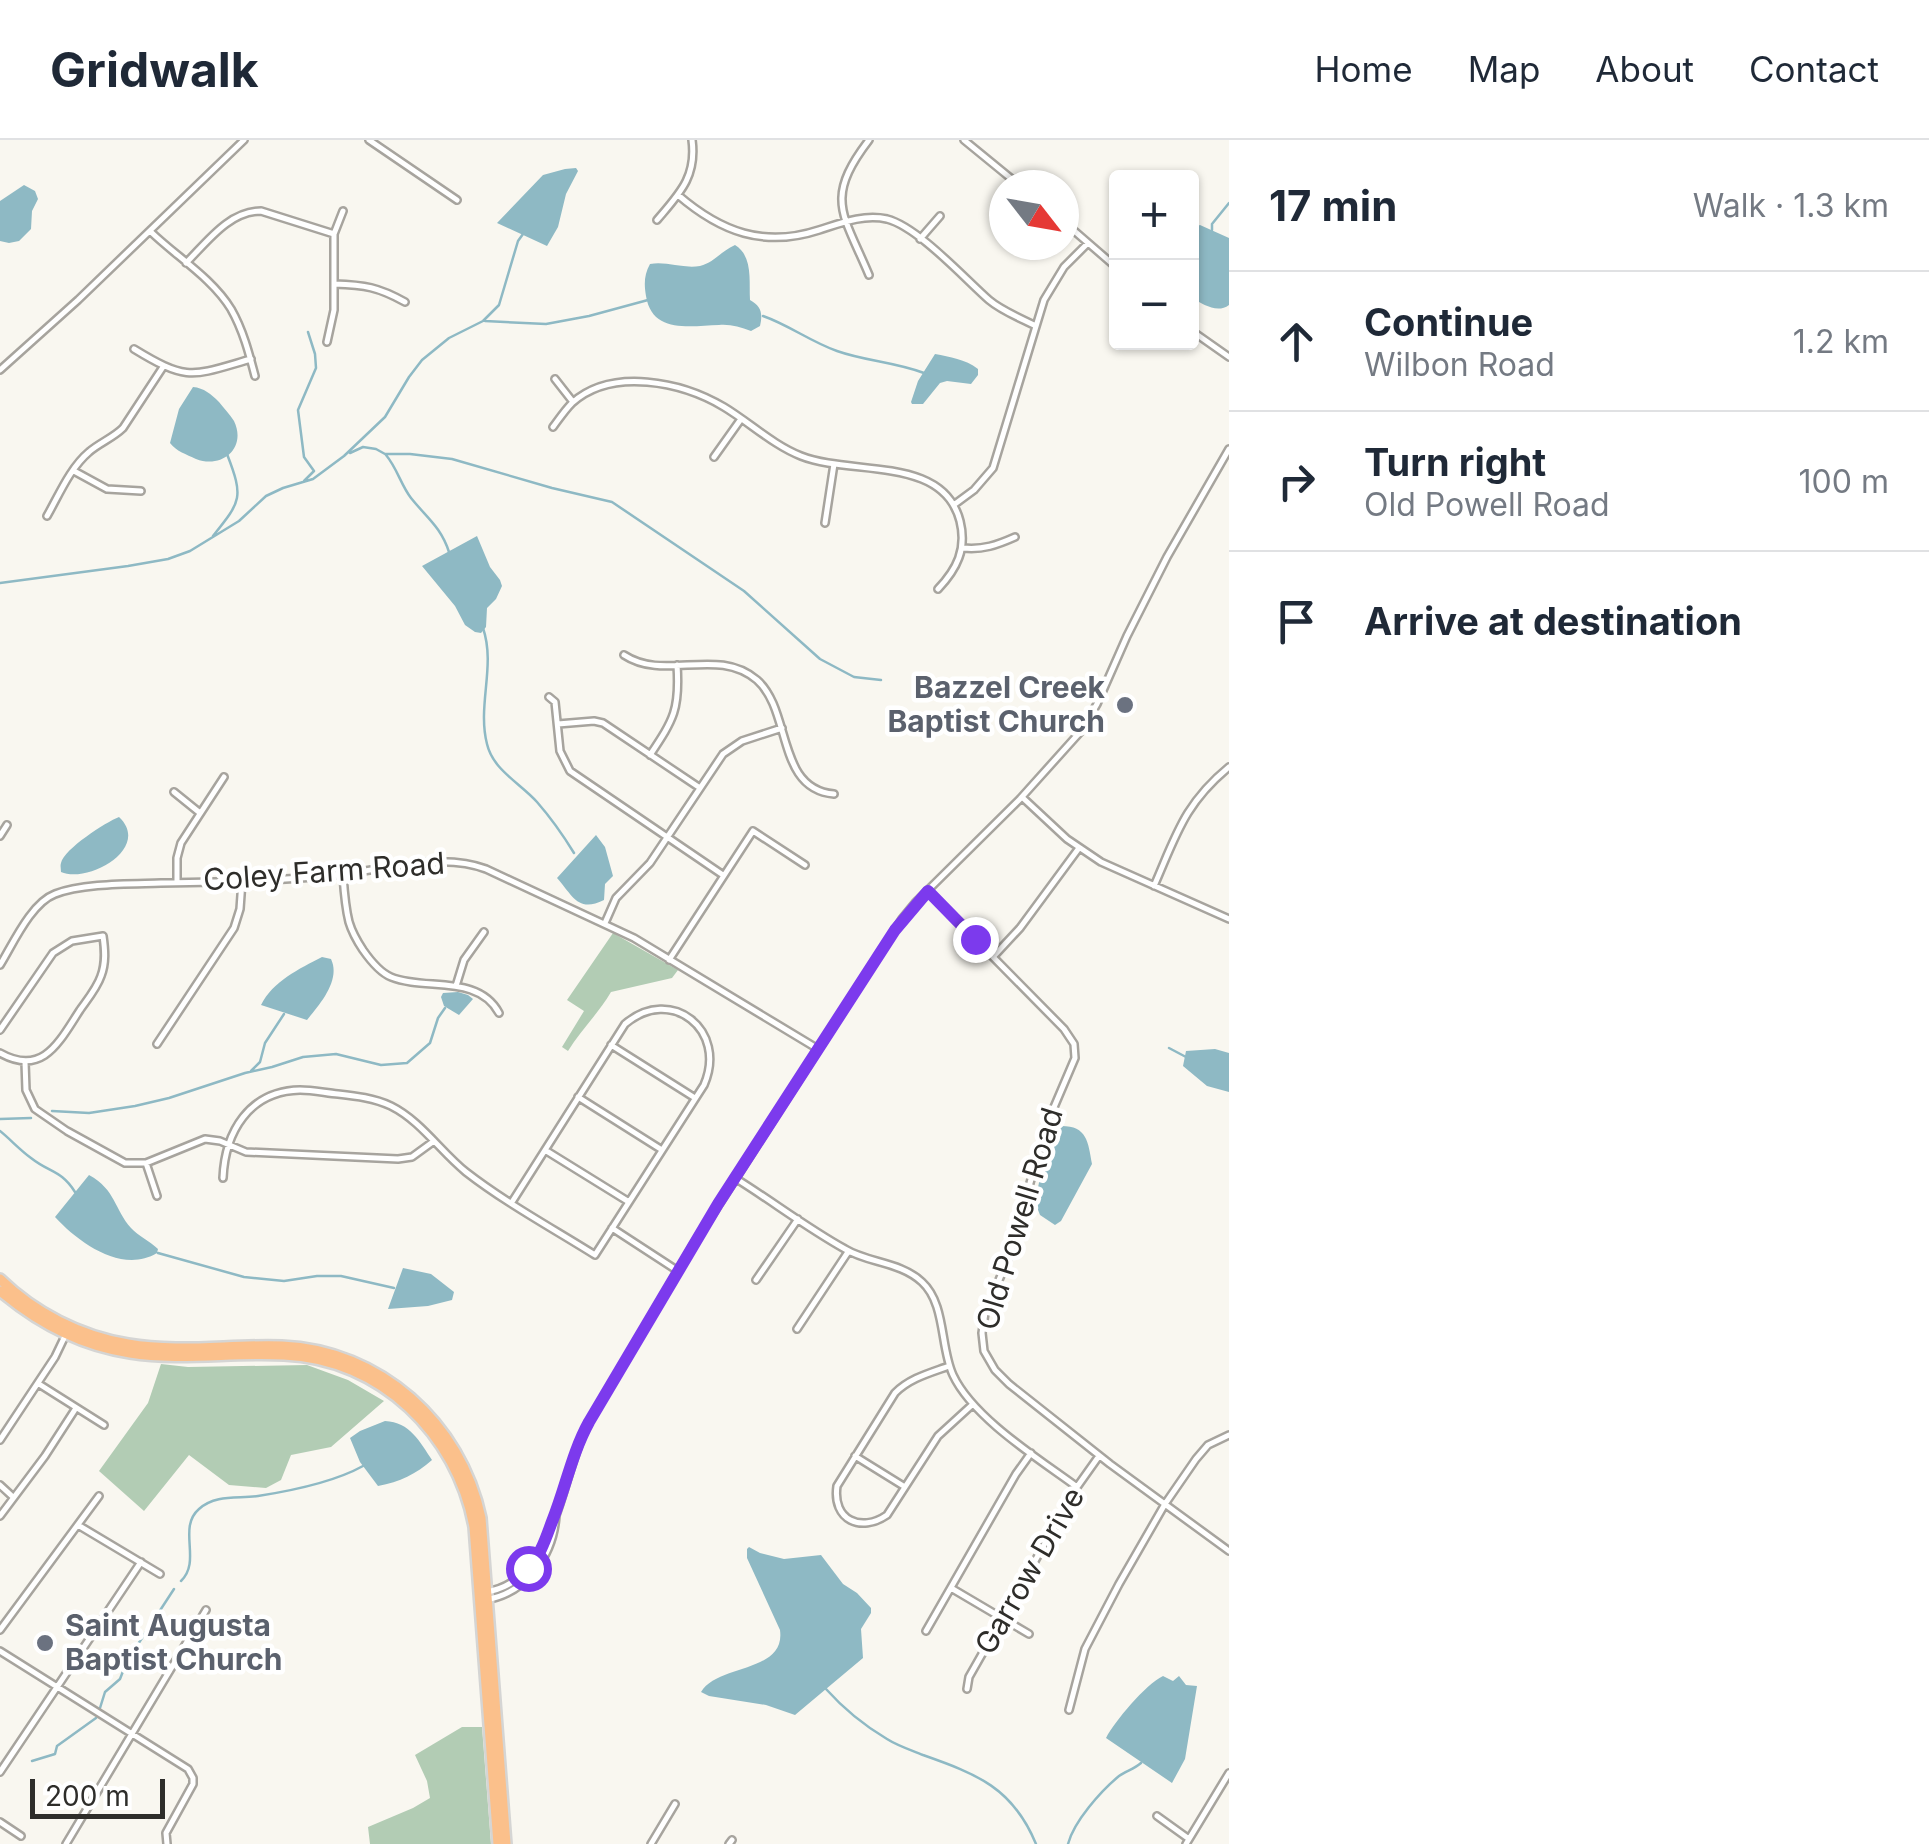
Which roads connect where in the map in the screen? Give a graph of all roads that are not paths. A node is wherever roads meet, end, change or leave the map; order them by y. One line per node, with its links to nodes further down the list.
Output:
1 (244, 140): 14 (street)
2 (369, 140): 6 (street)
3 (692, 140): 8 (street)
4 (870, 140): 13 (street)
5 (964, 140): 7 (street)
6 (382, 144): 9 (street)
7 (1001, 170)
8 (678, 195): 12 (street); 13 (street)
9 (457, 200)
10 (344, 211): 15 (street)
11 (940, 216): 17 (street)
12 (657, 220)
13 (846, 221): 17 (street); 21 (street)
14 (151, 232): 20 (street); 31 (street)
15 (334, 234): 20 (street); 22 (street)
16 (1079, 234): 18 (street)
17 (920, 239): 24 (street)
18 (1088, 242): 19 (street); 24 (street)
19 (1109, 261)
20 (186, 263): 29 (street)
21 (869, 275)
22 (334, 284): 23 (street); 26 (street)
23 (405, 302)
24 (1036, 326): 42 (street)
25 (1199, 336): 28 (street)
26 (327, 342)
27 (134, 349): 30 (street)
28 (1229, 357)
29 (251, 359): 30 (street); 32 (street)
30 (163, 367): 40 (street)
31 (1, 368)
32 (256, 376)
33 (555, 378): 34 (street)
34 (573, 402): 35 (street); 36 (street)
35 (742, 420): 38 (street); 39 (street)
36 (553, 427)
37 (1229, 449): 59 (street)
38 (714, 456)
39 (834, 464): 42 (street); 44 (street)
40 (74, 470): 41 (street); 43 (street)
41 (141, 491)
42 (955, 504): 46 (street)
43 (47, 516)
44 (825, 523)
45 (1015, 537): 46 (street)
46 (964, 548): 47 (street)
47 (938, 589)
48 (624, 655): 49 (street)
49 (676, 666): 52 (street); 53 (street)
50 (548, 696): 51 (street)
51 (557, 724): 53 (street); 63 (street)
52 (782, 728): 56 (street); 58 (street)
53 (650, 754): 56 (street)
54 (1229, 768): 70 (street)
55 (224, 776): 60 (street)
56 (700, 788): 63 (street)
57 (174, 792): 60 (street)
58 (834, 794)
59 (1022, 797): 64 (street); 71 (street)
60 (200, 813): 69 (street)
61 (7, 825): 62 (street)
62 (0, 836)
63 (667, 838): 67 (street); 73 (street)
64 (1079, 848): 70 (street); 75 (street)
65 (806, 865): 67 (street)
66 (343, 874): 68 (street, Coley Farm Road); 73 (street, Coley Farm Road); 78 (street)
67 (723, 875): 76 (street)
68 (242, 881): 69 (street, Coley Farm Road); 81 (street)
69 (177, 882): 77 (street, Coley Farm Road)
70 (1154, 886): 72 (street)
71 (928, 891): 75 (street, Old Powell Road); 83 (street)
72 (1229, 920)
73 (605, 923): 76 (street, Coley Farm Road)
74 (484, 932): 78 (street)
75 (993, 958): 115 (street, Old Powell Road)
76 (669, 960): 83 (street, Coley Farm Road)
77 (0, 965)
78 (456, 986): 79 (street)
79 (499, 1013)
80 (0, 1030): 85 (street)
81 (157, 1044)
82 (612, 1045): 86 (street); 87 (street); 87 (street)
83 (818, 1049): 94 (street)
84 (0, 1053): 85 (street)
85 (25, 1062): 92 (street)
86 (578, 1098): 90 (street); 91 (street)
87 (696, 1098): 91 (street)
88 (434, 1142): 89 (street); 89 (street); 96 (street)
89 (228, 1144): 92 (street); 93 (street)
90 (545, 1150): 96 (street); 97 (street)
91 (662, 1150): 97 (street)
92 (146, 1163): 95 (street)
93 (223, 1178)
94 (736, 1178): 98 (street); 101 (street)
95 (157, 1196)
96 (512, 1202): 99 (street)
97 (629, 1202): 99 (street)
98 (798, 1219): 100 (street); 102 (street)
99 (612, 1228): 101 (street)
100 (848, 1252): 104 (street); 106 (street)
101 (678, 1271): 128 (street)
102 (756, 1280)
103 (1, 1286): 105 (highway); 128 (highway)
104 (797, 1329)
105 (66, 1334): 107 (street); 128 (highway)
106 (949, 1366): 108 (street); 114 (street)
107 (38, 1384): 109 (street); 112 (street)
108 (973, 1404): 113 (street); 117 (street)
109 (76, 1408): 110 (street); 120 (street)
110 (104, 1425)
111 (1229, 1435): 121 (street)
112 (0, 1440)
113 (1031, 1453): 118 (street); 127 (street)
114 (854, 1456): 117 (street); 117 (street)
115 (1099, 1456): 118 (street, Garrow Drive); 121 (street, Old Powell Road)
116 (0, 1485): 120 (street)
117 (906, 1487)
118 (1078, 1488): 130 (street, Garrow Drive)
119 (99, 1496): 123 (street)
120 (14, 1497): 122 (street)
121 (1166, 1504): 124 (street, Old Powell Road); 137 (street)
122 (0, 1516)
123 (78, 1525): 125 (street); 131 (street)
124 (1229, 1551)
125 (142, 1562): 126 (street); 135 (street)
126 (160, 1574)
127 (951, 1588): 130 (street); 132 (street)
128 (484, 1596): 148 (highway); 149 (highway)
129 (206, 1610): 138 (street)
130 (1002, 1619): 133 (street); 136 (street, Garrow Drive)
131 (0, 1630)
132 (926, 1631)
133 (1029, 1634)
134 (0, 1652): 135 (street)
135 (58, 1687): 138 (street); 139 (street)
136 (967, 1689)
137 (1069, 1710)
138 (134, 1734): 146 (street); 147 (street)
139 (0, 1772)
140 (1229, 1774): 145 (street)
141 (675, 1804): 150 (street)
142 (1157, 1816): 145 (street)
143 (0, 1822): 144 (street)
144 (22, 1836)
145 (1187, 1841)
146 (66, 1844)
147 (166, 1844)
148 (498, 1844)
149 (506, 1844)
150 (651, 1844)

